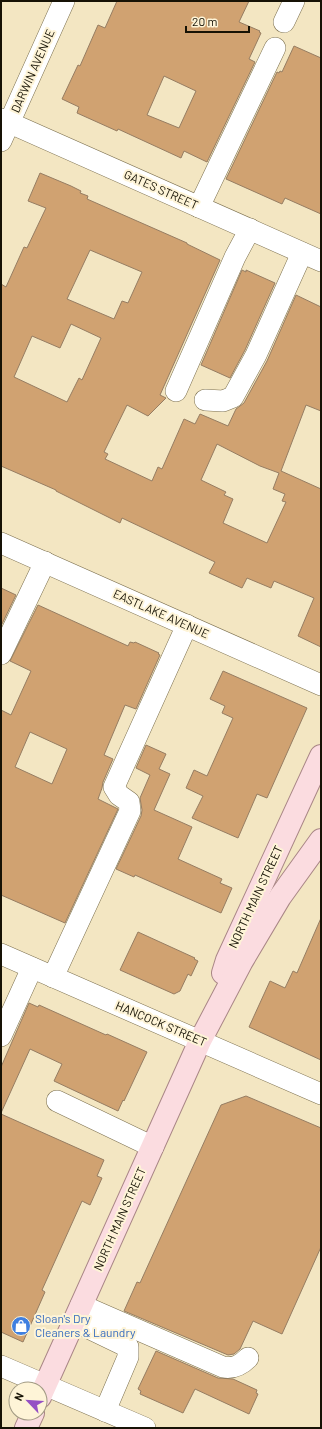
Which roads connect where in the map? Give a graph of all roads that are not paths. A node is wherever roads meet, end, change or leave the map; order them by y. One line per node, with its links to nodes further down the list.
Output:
1 (64, 1): 5 (street, DARWIN AVENUE)
2 (294, 1): 3 (street)
3 (284, 22)
4 (275, 48): 6 (street)
5 (4, 127): 6 (street, GATES STREET)
6 (199, 207): 7 (street, GATES STREET)
7 (250, 229): 8 (street, GATES STREET); 9 (street)
8 (312, 257): 10 (street)
9 (176, 391)
10 (205, 400)
11 (1, 543): 12 (street, EASTLAKE AVENUE)
12 (45, 562): 13 (street, EASTLAKE AVENUE); 14 (street)
13 (187, 625): 15 (street, EASTLAKE AVENUE); 20 (street)
14 (1, 654)
15 (321, 685)
16 (321, 756): 22 (main road, NORTH MAIN STREET)
17 (321, 840): 22 (main road, NORTH MAIN STREET)
18 (1, 954): 19 (street, HANCOCK STREET)
19 (32, 968): 20 (street, HANCOCK STREET); 21 (street)
20 (53, 977): 22 (street, HANCOCK STREET)
21 (1, 1036)
22 (200, 1041): 23 (street, HANCOCK STREET); 25 (main road, NORTH MAIN STREET)
23 (321, 1094)
24 (57, 1101): 25 (street)
25 (153, 1147): 26 (main road, NORTH MAIN STREET)
26 (78, 1313): 27 (street); 30 (main road, NORTH MAIN STREET); 32 (street)
27 (248, 1358)
28 (1, 1366): 29 (street)
29 (26, 1381)
30 (47, 1381)
31 (48, 1393): 32 (street)
32 (105, 1411): 33 (street)
33 (145, 1428)

